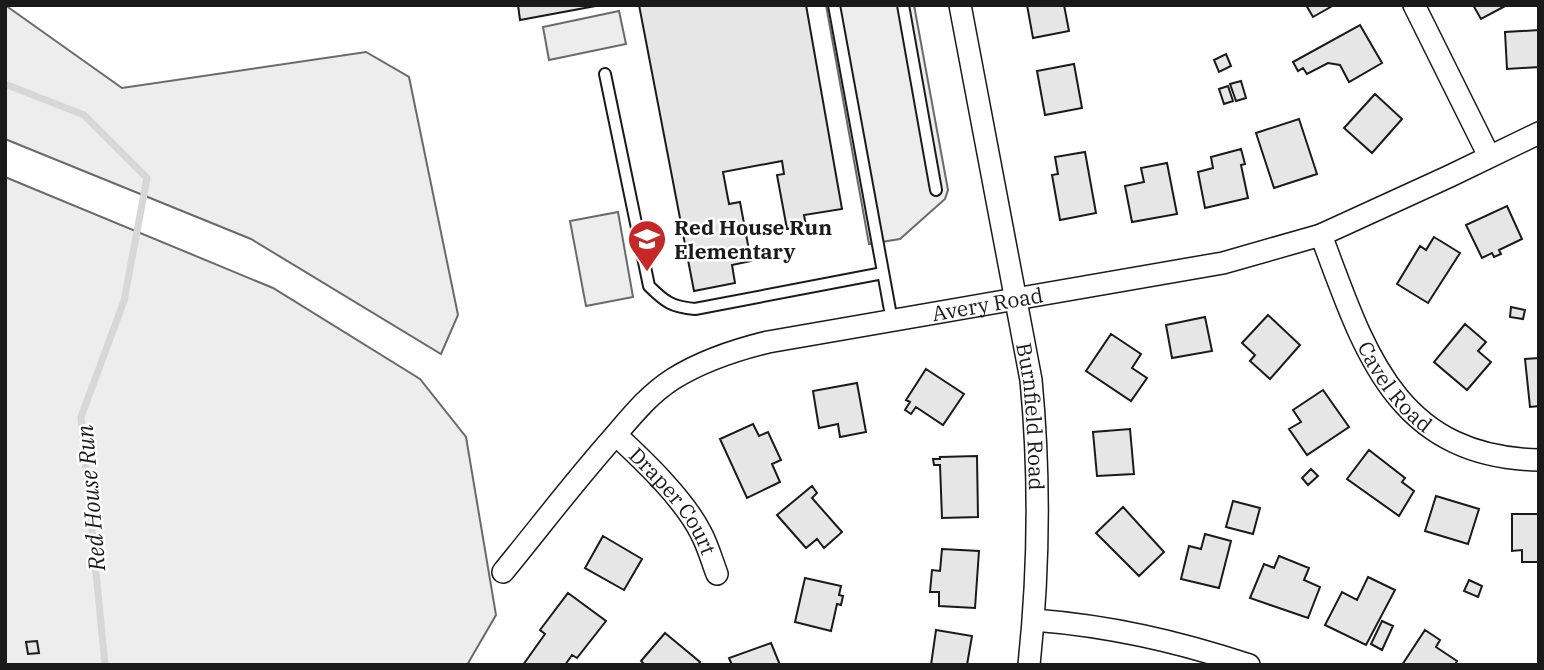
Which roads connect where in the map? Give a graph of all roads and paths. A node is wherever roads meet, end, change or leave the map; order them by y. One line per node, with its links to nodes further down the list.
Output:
1 (834, 5): 10 (lane)
2 (903, 5): 8 (lane)
3 (960, 5): 11 (street, Burnfield Road)
4 (1414, 5): 7 (street)
5 (605, 74): 10 (lane)
6 (1539, 133): 7 (street, Avery Road)
7 (1489, 156): 9 (street, Avery Road)
8 (936, 190)
9 (1321, 235): 11 (street, Avery Road); 14 (street, Cavel Road)
10 (883, 273): 12 (lane)
11 (1016, 300): 12 (street, Avery Road); 17 (street, Burnfield Road)
12 (892, 321): 13 (street, Avery Road)
13 (616, 435): 15 (street, Avery Road); 16 (street, Draper Court)
14 (1539, 460)
15 (503, 572)
16 (717, 574)
17 (1034, 620): 18 (street, Burnfield Road); 19 (street)
18 (1029, 665)
19 (1248, 665)

